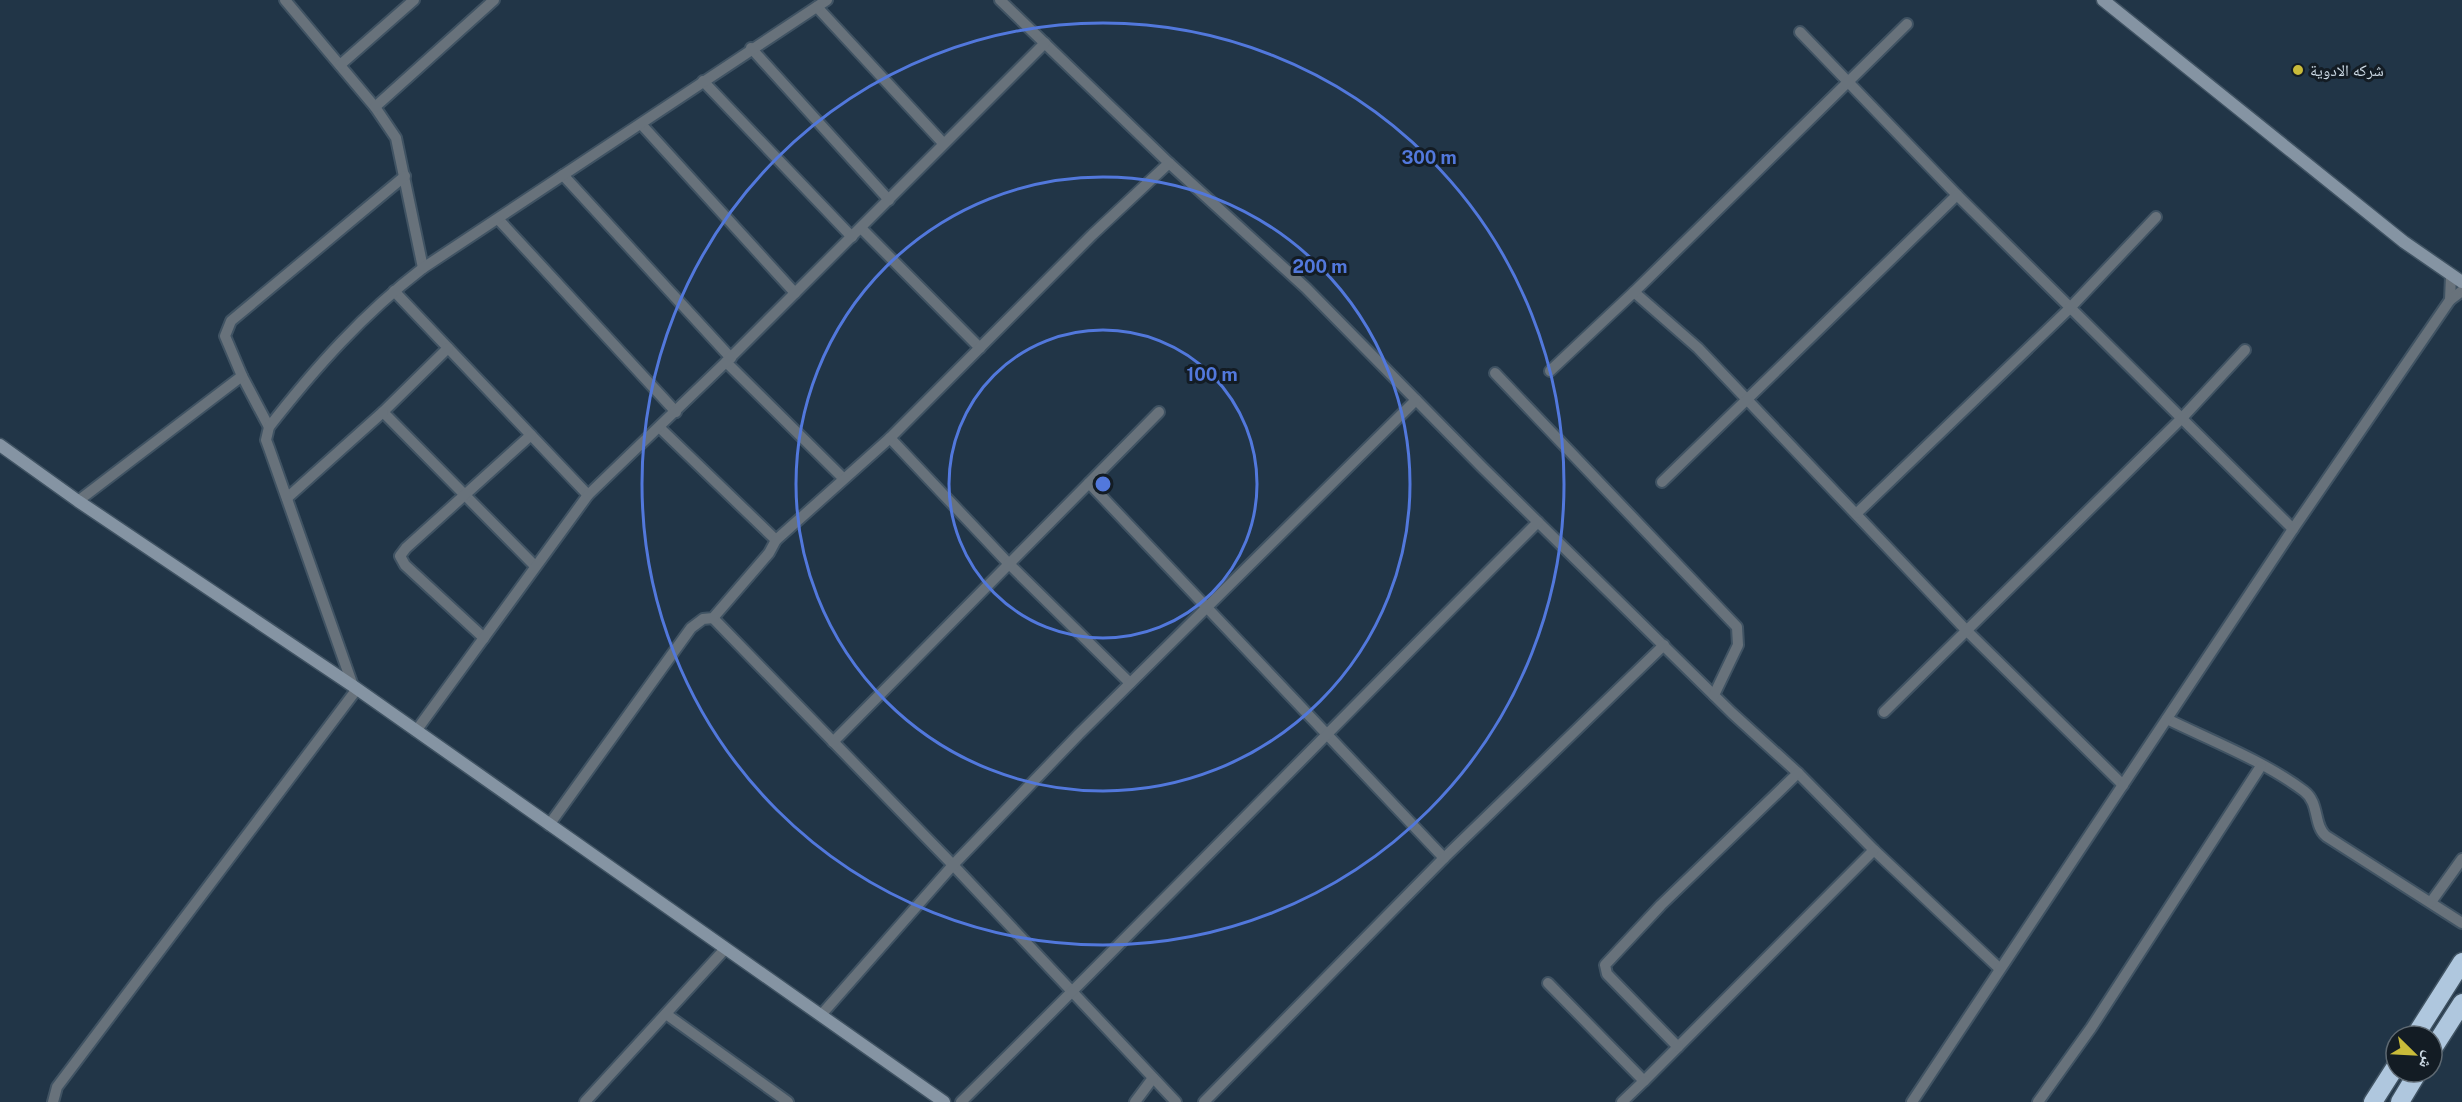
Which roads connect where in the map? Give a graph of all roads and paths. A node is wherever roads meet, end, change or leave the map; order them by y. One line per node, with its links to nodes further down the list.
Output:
1 (285, 0): 12 (street)
2 (414, 0): 12 (street)
3 (494, 0): 15 (street)
4 (827, 0): 7 (street)
5 (1000, 0): 10 (street)
6 (2103, 0): 28 (street)
7 (817, 7): 11 (street); 17 (street)
8 (1907, 24): 14 (street)
9 (1800, 32): 14 (street)
10 (1045, 43): 17 (street); 18 (street)
11 (751, 48): 13 (street); 22 (street)
12 (340, 65): 15 (street)
13 (703, 81): 16 (street); 26 (street)
14 (1847, 82): 21 (street); 32 (street)
15 (375, 107): 20 (street)
16 (641, 124): 19 (street); 33 (street)
17 (944, 143): 22 (street)
18 (1169, 163): 37 (street); 43 (street)
19 (563, 175): 24 (street); 39 (street)
20 (405, 176): 27 (street); 42 (street)
21 (1957, 195): 35 (street); 44 (street)
22 (889, 200): 25 (street)
23 (2156, 217): 35 (street)
24 (499, 220): 27 (street); 46 (street)
25 (861, 228): 26 (street); 37 (street)
26 (852, 237): 33 (street)
27 (423, 268): 30 (street)
28 (2451, 276): 29 (street); 34 (street)
29 (2462, 282)
30 (394, 291): 36 (street); 49 (street)
31 (2462, 291): 34 (street)
32 (1634, 292): 40 (street); 44 (street)
33 (795, 293): 39 (street)
34 (2450, 300): 63 (street)
35 (2069, 309): 48 (street); 61 (street)
36 (448, 348): 45 (street); 51 (street)
37 (980, 348): 52 (street)
38 (2245, 350): 48 (street)
39 (728, 360): 46 (street); 54 (street)
40 (1550, 371)
41 (1495, 373): 74 (street)
42 (242, 376): 49 (street); 60 (street)
43 (1416, 400): 62 (street); 67 (street)
44 (1747, 400): 55 (street); 61 (street)
45 (384, 412): 57 (street); 59 (street)
46 (676, 412): 50 (street)
47 (1159, 412): 56 (street)
48 (2182, 418): 63 (street); 69 (street)
49 (269, 428): 59 (street)
50 (660, 428): 58 (street); 64 (street)
51 (531, 435): 57 (street); 58 (street)
52 (890, 438): 54 (street); 65 (street)
53 (0, 445): 60 (street)
54 (843, 478): 64 (street)
55 (1662, 482)
56 (1089, 483): 65 (street); 67 (street)
57 (466, 495): 66 (street); 70 (street)
58 (588, 495): 66 (street)
59 (287, 498): 73 (street)
60 (78, 501): 73 (street)
61 (1857, 513): 69 (street)
62 (1538, 522): 71 (street); 78 (street)
63 (2293, 529): 76 (street)
64 (776, 540): 68 (street)
65 (1009, 564): 72 (street); 79 (street)
66 (535, 566): 70 (street)
67 (1208, 608): 72 (street); 78 (street)
68 (713, 618): 79 (street); 83 (street)
69 (1967, 631): 75 (street); 82 (street)
70 (484, 638): 77 (street)
71 (1664, 645): 74 (street); 85 (street)
72 (1130, 683): 87 (street)
73 (355, 687): 77 (street); 105 (street)
74 (1714, 694): 81 (street)
75 (1884, 712)
76 (2167, 719): 80 (street); 82 (street)
77 (416, 731): 83 (street)
78 (1326, 732): 85 (street); 94 (street)
79 (833, 742): 87 (street)
80 (2261, 766): 88 (street); 115 (street)
81 (1798, 772): 84 (street); 100 (street)
82 (2123, 785): 92 (street)
83 (549, 825): 90 (street)
84 (1874, 850): 92 (street); 100 (street)
85 (1444, 858): 112 (street)
86 (2462, 859): 88 (street)
87 (953, 865): 94 (street); 97 (street)
88 (2431, 902): 89 (street)
89 (2461, 923)
90 (725, 950): 96 (street); 97 (street)
91 (2462, 962): 98 (highway)
92 (1999, 969): 114 (street)
93 (1548, 983): 102 (street)
94 (1072, 993): 101 (street); 109 (street)
95 (2462, 1003): 99 (highway)
96 (666, 1014): 106 (street); 107 (street)
97 (820, 1015): 108 (street)
98 (2423, 1024)
99 (2444, 1031)
100 (1678, 1047): 102 (street)
101 (1152, 1078): 110 (street); 111 (street)
102 (1644, 1081): 113 (street)
103 (2384, 1084): 116 (highway)
104 (2411, 1084): 117 (highway)
105 (53, 1102)
106 (585, 1102)
107 (788, 1102)
108 (944, 1102)
109 (961, 1102)
110 (1135, 1102)
111 (1176, 1102)
112 (1204, 1102)
113 (1622, 1102)
114 (1912, 1102)
115 (2038, 1102)
116 (2373, 1102)
117 (2400, 1102)

